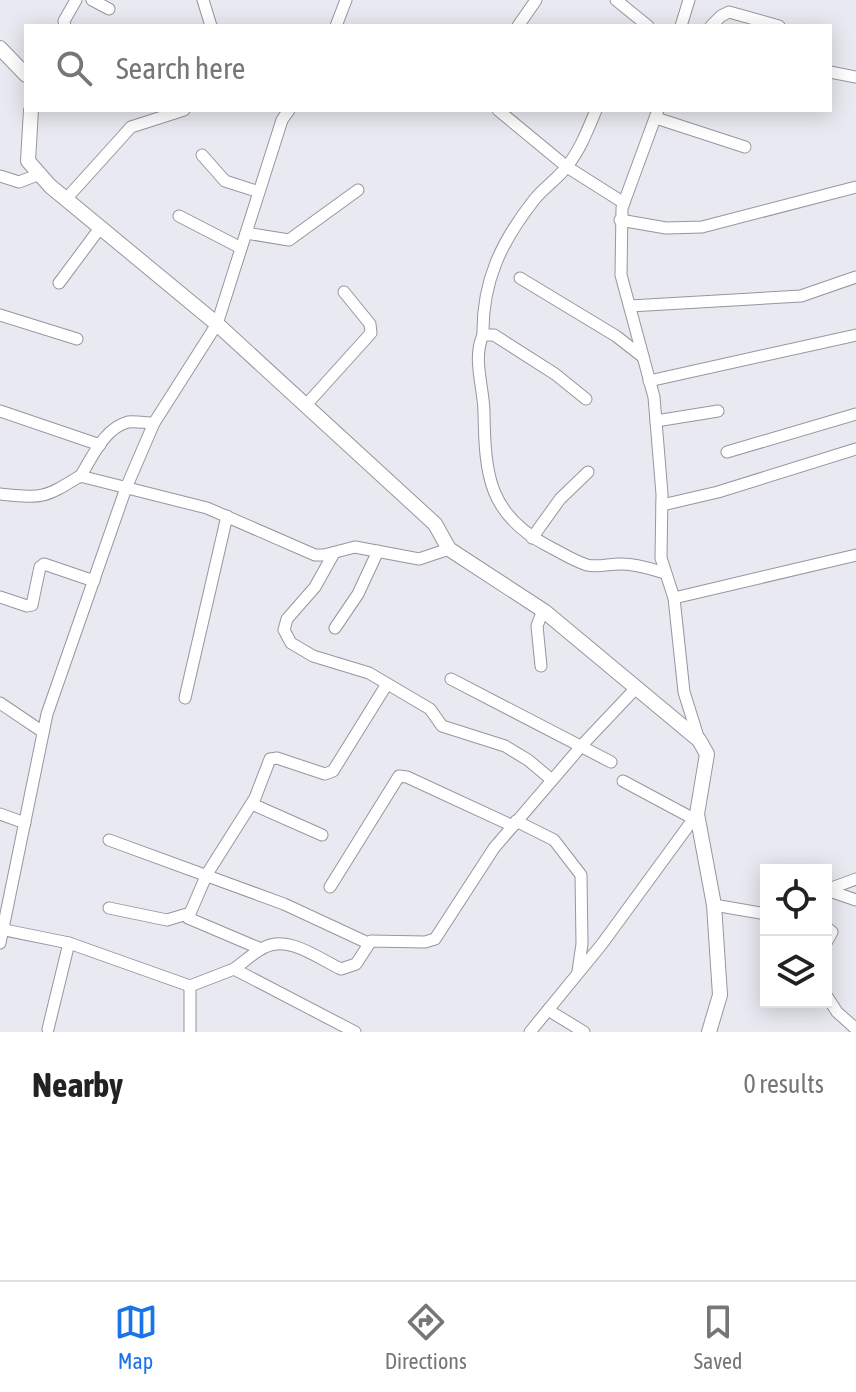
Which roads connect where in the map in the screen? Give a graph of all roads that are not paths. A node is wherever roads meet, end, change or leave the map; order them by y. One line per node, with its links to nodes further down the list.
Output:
1 (76, 0): 9 (street)
2 (92, 0): 8 (street)
3 (203, 0): 10 (street)
4 (346, 0): 11 (street)
5 (536, 0): 12 (street)
6 (616, 0): 13 (street)
7 (689, 0): 14 (street)
8 (109, 9)
9 (65, 24)
10 (210, 24)
11 (337, 24)
12 (519, 24)
13 (646, 24)
14 (682, 24)
15 (713, 24): 16 (street)
16 (772, 24)
17 (0, 48): 19 (street)
18 (832, 72): 20 (street)
19 (24, 73)
20 (856, 77)
21 (31, 112): 30 (street)
22 (178, 112): 35 (street)
23 (288, 112): 34 (street)
24 (500, 112): 29 (street)
25 (595, 112): 29 (street)
26 (657, 114): 27 (street); 36 (street)
27 (745, 147)
28 (202, 155): 34 (street)
29 (567, 167): 36 (street); 49 (street)
30 (40, 174): 31 (street); 35 (street)
31 (0, 176)
32 (856, 187): 38 (street)
33 (358, 190): 40 (street)
34 (259, 192): 40 (street)
35 (66, 199): 39 (street)
36 (624, 203): 38 (street)
37 (179, 216): 41 (street)
38 (620, 220): 46 (street)
39 (100, 228): 44 (street); 48 (street)
40 (246, 233): 41 (street)
41 (241, 248): 48 (street)
42 (856, 277): 46 (street)
43 (520, 278): 52 (street)
44 (59, 283)
45 (344, 292): 55 (street)
46 (630, 306): 52 (street)
47 (0, 315): 51 (street)
48 (217, 324): 55 (street); 60 (street)
49 (483, 335): 54 (street); 70 (street)
50 (856, 335): 53 (street)
51 (77, 339)
52 (643, 357): 53 (street)
53 (649, 381): 59 (street)
54 (586, 399)
55 (306, 405): 71 (street)
56 (0, 411): 61 (street)
57 (718, 411): 59 (street)
58 (856, 414): 63 (street)
59 (656, 421): 68 (street)
60 (154, 423): 61 (street); 66 (street)
61 (100, 445): 65 (street)
62 (856, 449): 68 (street)
63 (727, 452)
64 (588, 472): 70 (street)
65 (80, 477): 66 (street); 67 (street)
66 (126, 488): 69 (street); 76 (street)
67 (0, 494)
68 (662, 505): 75 (street)
69 (227, 516): 73 (street); 85 (street)
70 (532, 538): 75 (street)
71 (449, 549): 72 (street); 79 (street)
72 (378, 551): 73 (street); 80 (street)
73 (334, 553): 83 (street)
74 (856, 555): 78 (street)
75 (665, 573): 78 (street)
76 (94, 581): 77 (street); 87 (street)
77 (0, 597)
78 (674, 598): 88 (street)
79 (543, 610): 81 (street); 84 (street)
80 (335, 628)
81 (541, 666)
82 (451, 679): 89 (street)
83 (387, 684): 91 (street); 93 (street)
84 (637, 687): 88 (street); 89 (street)
85 (185, 698)
86 (0, 703): 87 (street)
87 (43, 732): 96 (street)
88 (699, 740): 95 (street)
89 (582, 745): 90 (street); 91 (street)
90 (611, 762)
91 (552, 780): 97 (street)
92 (623, 781): 95 (street)
93 (252, 804): 98 (street); 100 (street)
94 (0, 814): 96 (street)
95 (695, 817): 106 (street); 116 (street)
96 (25, 823): 110 (street)
97 (514, 824): 102 (street); 113 (street); 116 (street)
98 (322, 835)
99 (109, 840): 100 (street)
100 (207, 874): 109 (street); 113 (street)
101 (856, 879): 103 (street)
102 (330, 887)
103 (832, 888)
104 (832, 892): 105 (street)
105 (856, 900)
106 (714, 905): 108 (street); 127 (street)
107 (109, 908): 109 (street)
108 (760, 913)
109 (187, 914): 114 (street)
110 (1, 929): 111 (street); 112 (street)
111 (0, 943)
112 (69, 943): 117 (street); 120 (street)
113 (368, 943): 114 (street)
114 (261, 949): 115 (street)
115 (234, 969): 117 (street); 121 (street)
116 (578, 973): 119 (street)
117 (190, 986): 123 (street)
118 (832, 1004): 122 (street)
119 (548, 1010): 125 (street); 126 (street)
120 (48, 1029)
121 (342, 1029): 124 (street)
122 (856, 1029)
123 (190, 1032)
124 (355, 1032)
125 (530, 1032)
126 (584, 1032)
127 (709, 1032)

